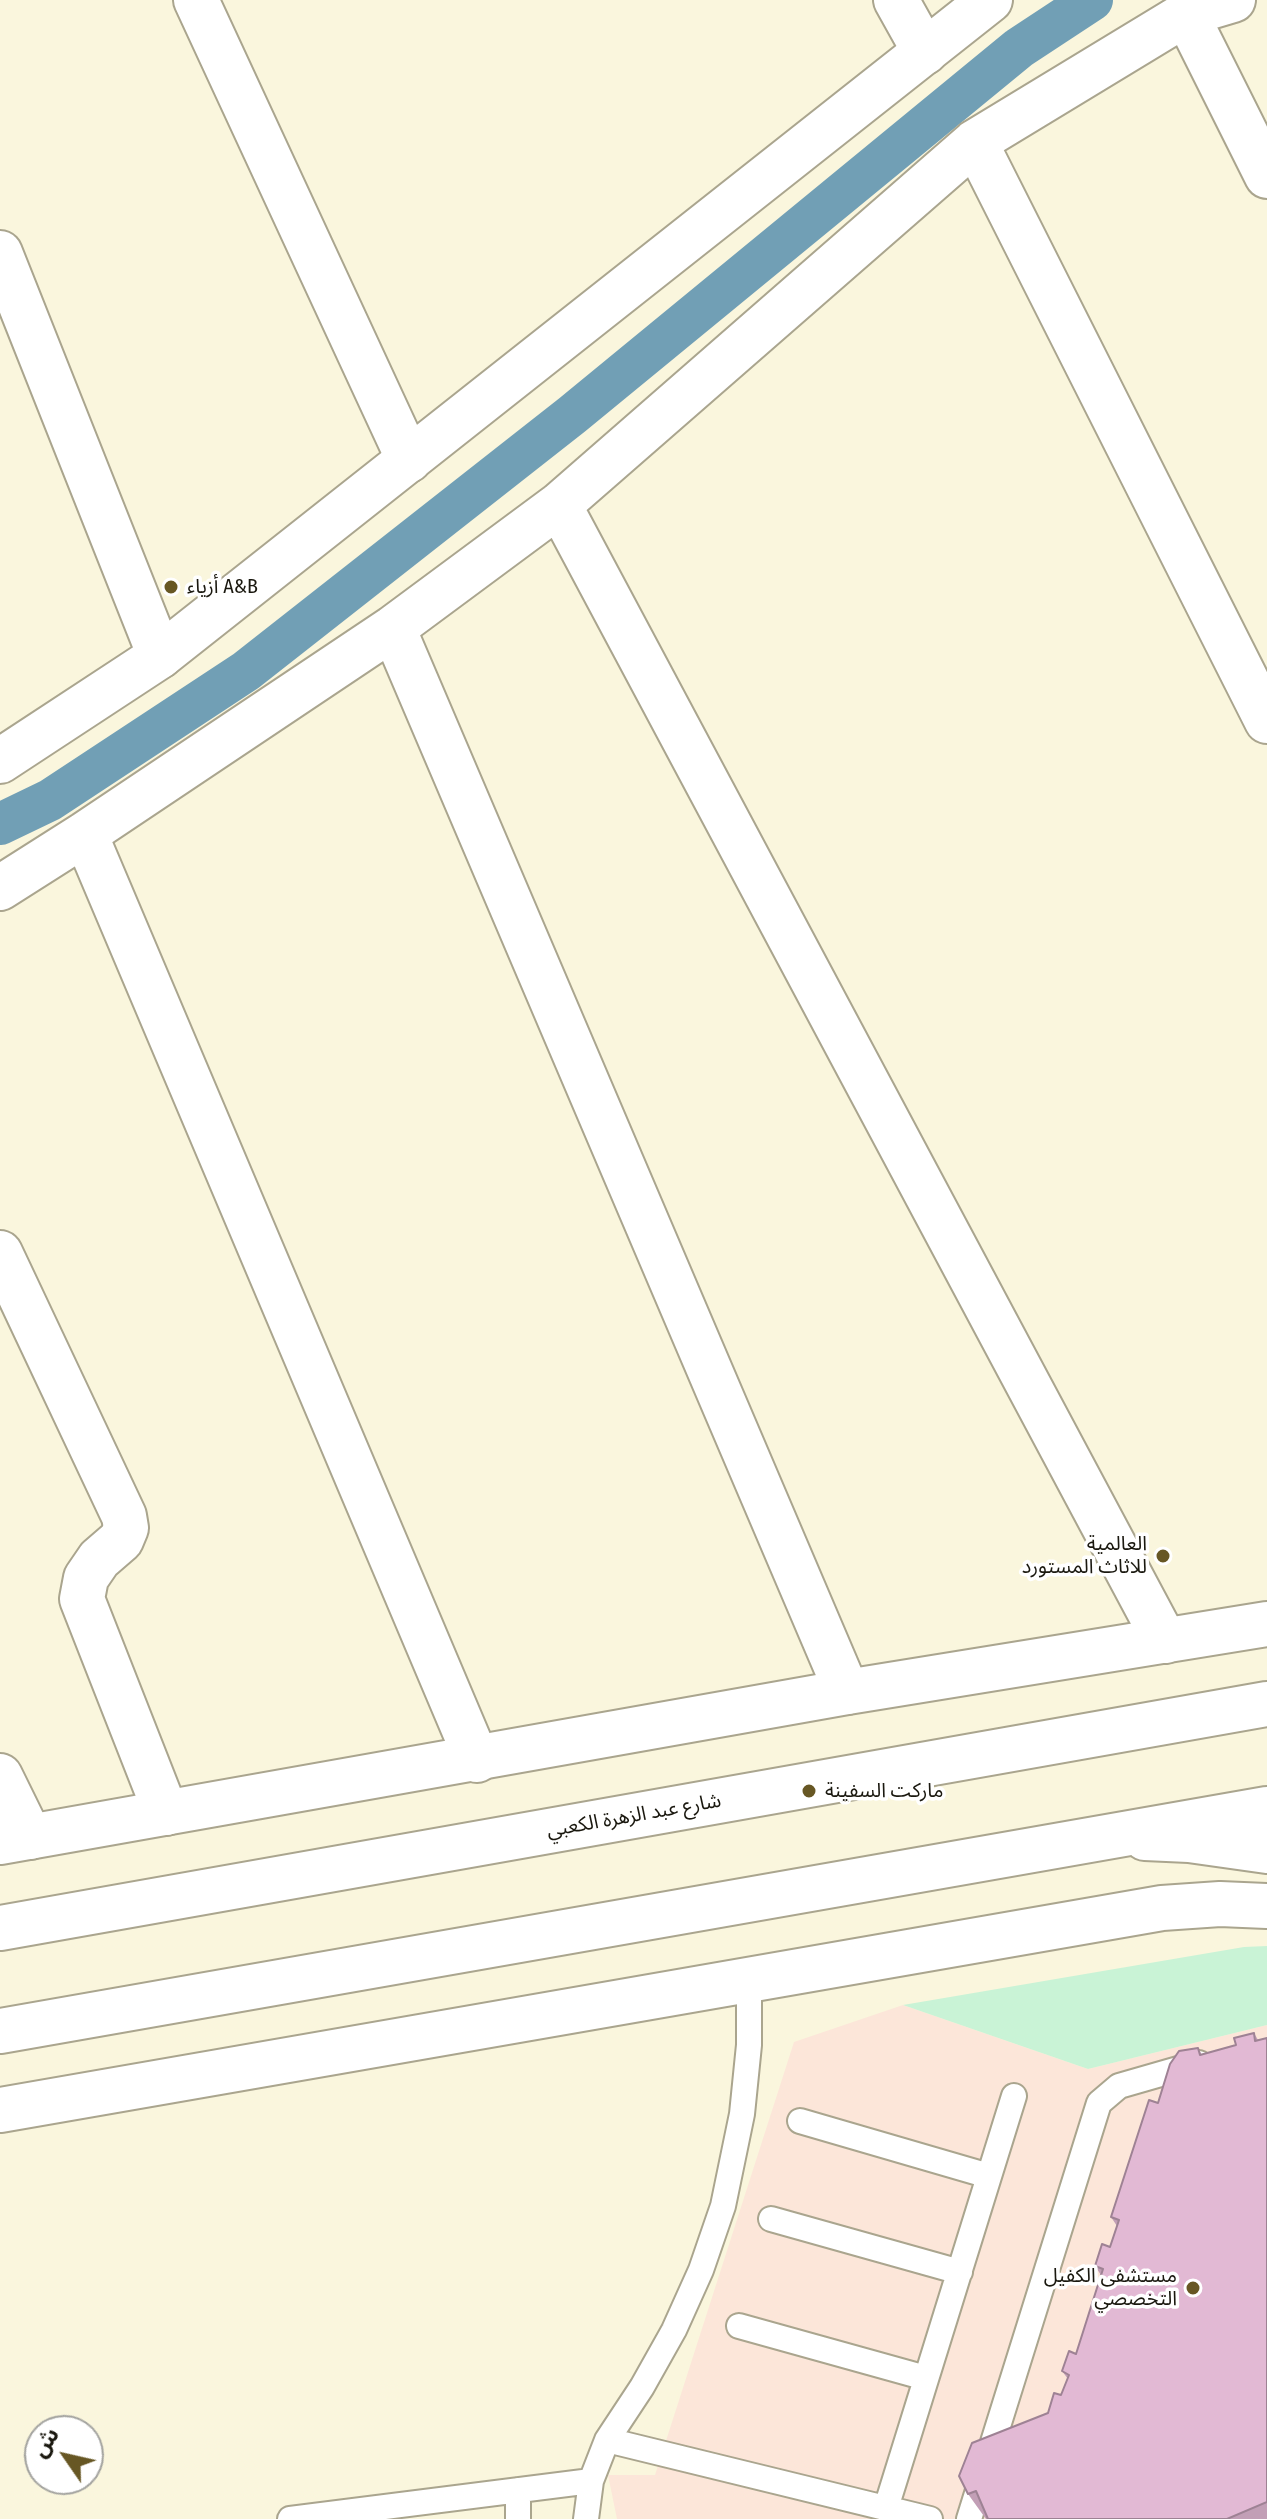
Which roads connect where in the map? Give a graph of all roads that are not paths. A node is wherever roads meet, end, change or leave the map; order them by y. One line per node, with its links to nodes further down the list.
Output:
1 (196, 0): 10 (street)
2 (896, 0): 6 (street)
3 (990, 0): 6 (street)
4 (1233, 0): 5 (street)
5 (1186, 14): 7 (street); 8 (street)
6 (925, 52): 10 (street)
7 (975, 142): 11 (street); 14 (street)
8 (1267, 176)
9 (0, 253): 13 (street)
10 (409, 460): 13 (street)
11 (559, 505): 12 (street); 20 (street)
12 (393, 628): 16 (street); 21 (street)
13 (160, 656): 15 (street)
14 (1267, 721)
15 (0, 761)
16 (85, 834): 17 (street); 23 (street)
17 (0, 888)
18 (0, 1253): 26 (street)
19 (1267, 1624): 20 (street)
20 (1165, 1641): 21 (street)
21 (847, 1692): 23 (street)
22 (1267, 1704): 31 (street, شارع عبد الزهرة الكعبي)
23 (477, 1760): 26 (street)
24 (0, 1776): 28 (street)
25 (1267, 1809): 27 (street)
26 (166, 1813): 28 (street)
27 (1115, 1836): 29 (street); 33 (street)
28 (15, 1840)
29 (1267, 1851)
30 (1267, 1906): 32 (street)
31 (0, 1928)
32 (749, 1979): 36 (street); 43 (lane)
33 (0, 2031)
34 (1225, 2056): 51 (lane)
35 (1014, 2096): 38 (lane)
36 (0, 2110)
37 (800, 2121): 38 (lane)
38 (989, 2176): 40 (lane)
39 (771, 2219): 40 (lane)
40 (960, 2272): 42 (lane)
41 (739, 2326): 42 (lane)
42 (926, 2378): 46 (lane)
43 (607, 2440): 44 (lane); 46 (lane)
44 (591, 2481): 45 (lane); 49 (lane)
45 (518, 2490): 47 (lane); 48 (lane)
46 (886, 2508): 50 (lane)
47 (290, 2519)
48 (518, 2519)
49 (586, 2519)
50 (930, 2519)
51 (969, 2519)

